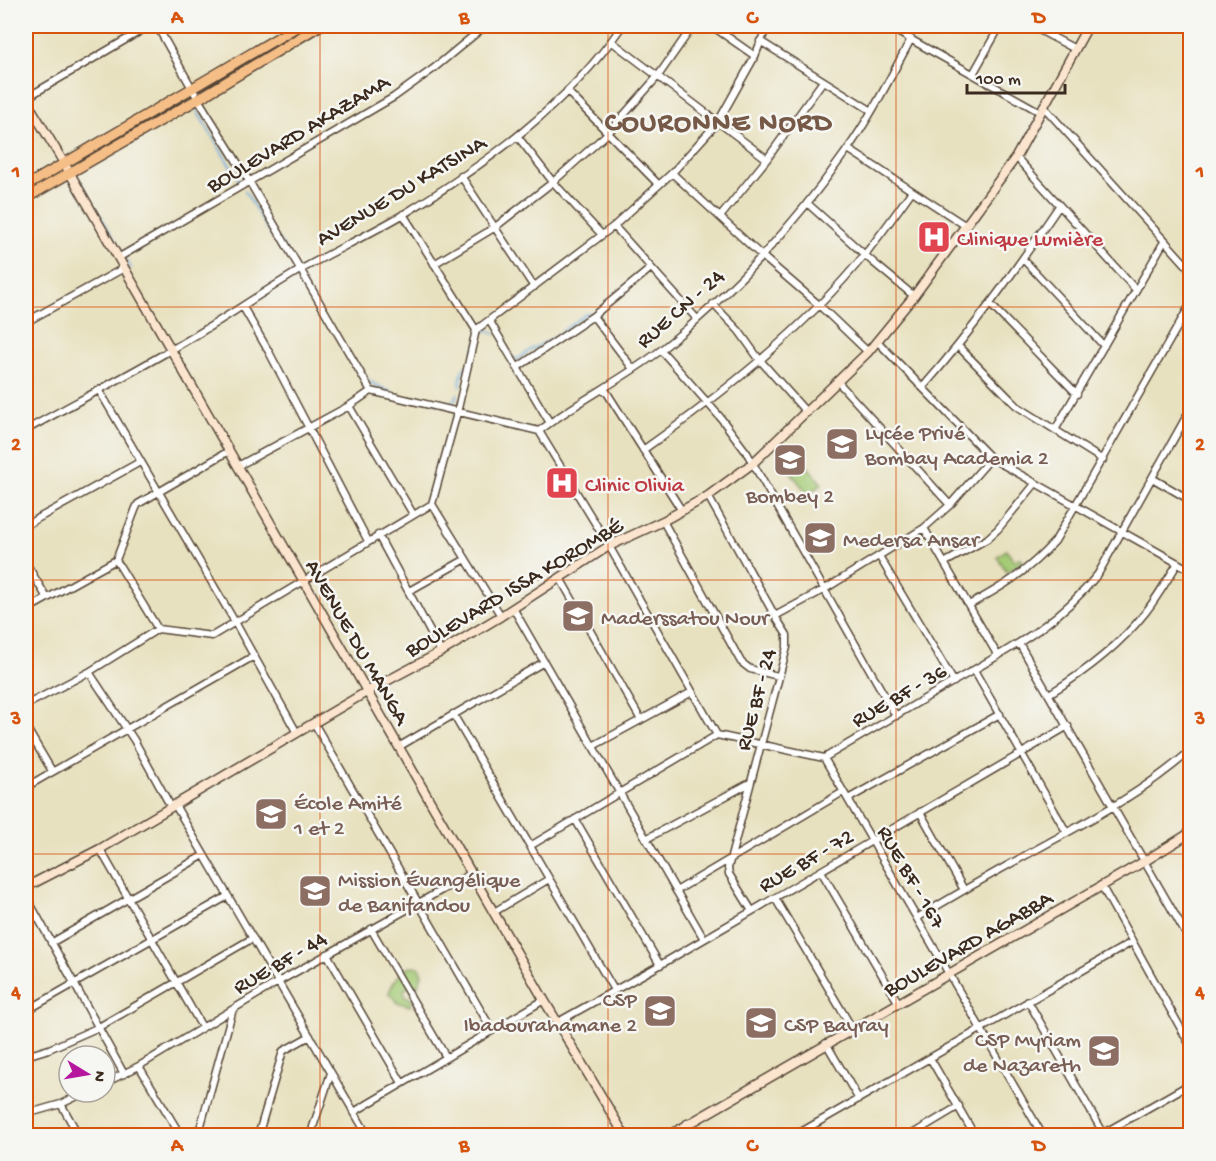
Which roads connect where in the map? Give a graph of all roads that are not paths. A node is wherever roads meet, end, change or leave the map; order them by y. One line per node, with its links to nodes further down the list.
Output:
1 (149, 26): 24 (street)
2 (157, 26): 22 (street)
3 (298, 26): 22 (main road)
4 (319, 26): 25 (main road)
5 (485, 26): 38 (street, BOULEVARD AKAZAMA)
6 (622, 26): 16 (street, AVENUE DU KATSINA)
7 (693, 26): 20 (street)
8 (712, 26): 18 (street)
9 (767, 26): 15 (street)
10 (886, 26): 14 (street)
11 (1000, 26): 19 (street)
12 (1032, 26): 17 (street)
13 (1088, 26): 17 (street, BOULEVARD ISSA KOROMBÉ)
14 (911, 39): 19 (street); 27 (street, RUE CN - 24)
15 (760, 40): 18 (street); 21 (street)
16 (611, 41): 20 (street); 23 (street, AVENUE DU KATSINA)
17 (1075, 49): 26 (street, BOULEVARD ISSA KOROMBÉ)
18 (755, 56): 28 (street)
19 (973, 74): 26 (street)
20 (658, 76): 28 (street); 29 (street)
21 (823, 81): 27 (street); 33 (street)
22 (192, 89): 25 (street); 34 (main road)
23 (567, 91): 29 (street); 30 (street, AVENUE DU KATSINA)
24 (26, 99): 34 (street, AVENUE DU MANGA)
25 (198, 99): 35 (main road); 38 (street)
26 (1042, 109): 32 (street, BOULEVARD ISSA KOROMBÉ); 52 (street)
27 (872, 111): 31 (street, RUE CN - 24)
28 (718, 122): 33 (street); 36 (street)
29 (608, 134): 39 (street); 40 (street)
30 (518, 137): 37 (street, AVENUE DU KATSINA); 39 (street)
31 (848, 149): 42 (street); 44 (street, RUE CN - 24)
32 (1016, 157): 45 (street); 49 (street, BOULEVARD ISSA KOROMBÉ)
33 (767, 159): 47 (street)
34 (64, 163): 35 (street, AVENUE DU MANGA); 41 (main road)
35 (69, 172): 43 (main road); 55 (street, AVENUE DU MANGA)
36 (672, 173): 40 (street); 47 (street)
37 (461, 176): 46 (street, AVENUE DU KATSINA); 50 (street)
38 (249, 181): 55 (street, BOULEVARD AKAZAMA); 61 (street)
39 (554, 182): 50 (street); 51 (street)
40 (659, 185): 48 (street)
41 (26, 186)
42 (912, 191): 49 (street); 53 (street)
43 (26, 198)
44 (807, 203): 53 (street); 54 (street, RUE CN - 24)
45 (1059, 206): 56 (street); 63 (street)
46 (403, 214): 57 (street); 61 (street, AVENUE DU KATSINA)
47 (720, 217): 54 (street)
48 (614, 226): 51 (street); 59 (street)
49 (966, 226): 64 (street, BOULEVARD ISSA KOROMBÉ)
50 (494, 228): 57 (street); 62 (street)
51 (602, 235): 62 (street)
52 (1165, 240): 60 (street); 63 (street)
53 (865, 254): 64 (street); 66 (street)
54 (762, 256): 65 (street, RUE CN - 24); 66 (street)
55 (118, 258): 58 (street, AVENUE DU MANGA)
56 (1023, 260): 67 (street); 76 (street)
57 (434, 264): 74 (street)
58 (124, 268): 73 (street); 79 (street, AVENUE DU MANGA)
59 (651, 268): 70 (street); 71 (street)
60 (1191, 269)
61 (300, 271): 69 (street, AVENUE DU KATSINA); 88 (street)
62 (534, 287): 72 (street)
63 (1136, 290): 76 (street)
64 (914, 296): 75 (street, BOULEVARD ISSA KOROMBÉ)
65 (714, 304): 71 (street, RUE CN - 24); 81 (street)
66 (819, 305): 80 (street); 81 (street)
67 (990, 305): 77 (street); 89 (street)
68 (1191, 305): 103 (street)
69 (243, 307): 79 (street, AVENUE DU KATSINA); 96 (street)
70 (593, 316): 82 (street); 83 (street)
71 (697, 319): 78 (street, RUE CN - 24)
72 (489, 320): 74 (street); 82 (street)
73 (26, 322)
74 (476, 330): 93 (street)
75 (877, 341): 80 (street, BOULEVARD ISSA KOROMBÉ); 85 (street)
76 (1104, 346): 89 (street)
77 (959, 347): 85 (street); 98 (street)
78 (661, 350): 83 (street, RUE CN - 24); 90 (street)
79 (170, 351): 87 (street, AVENUE DU KATSINA); 101 (street, AVENUE DU MANGA)
80 (868, 352): 84 (street, BOULEVARD ISSA KOROMBÉ)
81 (759, 359): 90 (street); 94 (street)
82 (518, 367): 95 (street)
83 (633, 369): 86 (street, RUE CN - 24)
84 (838, 382): 94 (street, BOULEVARD ISSA KOROMBÉ); 113 (street)
85 (923, 387): 102 (street)
86 (603, 388): 95 (street, RUE CN - 24); 100 (street)
87 (99, 390): 97 (street, AVENUE DU KATSINA); 104 (street)
88 (371, 391): 91 (street); 93 (street)
89 (1077, 393): 98 (street)
90 (707, 404): 100 (street); 105 (street)
91 (349, 406): 96 (street); 116 (street)
92 (1191, 410): 107 (street, RUE BF - 36)
93 (457, 413): 99 (street); 112 (street)
94 (807, 413): 105 (street, BOULEVARD ISSA KOROMBÉ)
95 (550, 423): 99 (street, RUE CN - 24)
96 (308, 428): 106 (street); 122 (street)
97 (26, 430)
98 (1055, 430): 103 (street)
99 (539, 431): 123 (street)
100 (643, 450): 115 (street)
101 (230, 451): 106 (street, AVENUE DU MANGA); 109 (street)
102 (991, 458): 108 (street); 113 (street, RUE BF - 24)
103 (1103, 460): 114 (street)
104 (140, 462): 109 (street); 118 (street)
105 (753, 463): 110 (street, BOULEVARD ISSA KOROMBÉ); 133 (street)
106 (238, 466): 132 (street, AVENUE DU MANGA)
107 (1152, 478): 111 (street); 120 (street, RUE BF - 36)
108 (1035, 484): 114 (street); 128 (street)
109 (158, 493): 126 (street); 141 (street)
110 (708, 496): 115 (street, BOULEVARD ISSA KOROMBÉ); 140 (street)
111 (1191, 500)
112 (432, 504): 116 (street); 125 (street)
113 (950, 505): 119 (street, RUE BF - 24)
114 (1076, 507): 120 (street); 136 (street)
115 (682, 511): 117 (street, BOULEVARD ISSA KOROMBÉ)
116 (413, 514): 121 (street)
117 (663, 521): 123 (street, BOULEVARD ISSA KOROMBÉ); 150 (street)
118 (26, 525)
119 (924, 528): 124 (street, RUE BF - 24); 128 (street)
120 (1122, 533): 129 (street); 143 (street, RUE BF - 36)
121 (378, 535): 122 (street); 134 (street)
122 (368, 541): 132 (street)
123 (609, 546): 131 (street, BOULEVARD ISSA KOROMBÉ); 153 (street)
124 (879, 556): 133 (street, RUE BF - 24); 151 (street)
125 (466, 559): 134 (street); 139 (street)
126 (116, 560): 135 (street); 142 (street)
127 (26, 563): 135 (street)
128 (944, 563): 136 (street)
129 (1178, 563): 130 (street); 154 (street)
130 (1191, 570)
131 (560, 578): 137 (street, BOULEVARD ISSA KOROMBÉ); 159 (street)
132 (303, 580): 141 (street); 152 (street, AVENUE DU MANGA)
133 (825, 589): 140 (street, RUE BF - 24); 158 (street)
134 (409, 591): 144 (street)
135 (47, 598): 138 (street)
136 (969, 605): 146 (street)
137 (513, 608): 139 (street, BOULEVARD ISSA KOROMBÉ); 147 (street)
138 (26, 610)
139 (501, 616): 144 (street, BOULEVARD ISSA KOROMBÉ)
140 (775, 616): 150 (street, RUE BF - 24)
141 (235, 622): 142 (street); 145 (street)
142 (158, 629): 149 (street)
143 (1019, 644): 146 (street, RUE BF - 36); 154 (street)
144 (441, 652): 152 (street, BOULEVARD ISSA KOROMBÉ)
145 (254, 656): 163 (street); 164 (street)
146 (999, 656): 148 (street, RUE BF - 36)
147 (544, 662): 156 (street); 168 (street)
148 (974, 670): 151 (street, RUE BF - 36); 157 (street)
149 (89, 672): 155 (street); 163 (street)
150 (778, 676): 166 (street, RUE BF - 24)
151 (954, 682): 158 (street, RUE BF - 36)
152 (368, 691): 160 (street, BOULEVARD ISSA KOROMBÉ); 167 (street, AVENUE DU MANGA)
153 (692, 692): 159 (street); 165 (street)
154 (1049, 694): 161 (street)
155 (26, 705)
156 (453, 714): 167 (street); 186 (street)
157 (1000, 714): 170 (street); 177 (street)
158 (896, 716): 171 (street, RUE BF - 36)
159 (641, 720): 168 (street)
160 (314, 723): 164 (street, BOULEVARD ISSA KOROMBÉ); 202 (street)
161 (1068, 726): 170 (street, RUE BF - 72); 179 (street)
162 (26, 728): 172 (street)
163 (126, 728): 172 (street); 178 (street)
164 (297, 733): 178 (street, BOULEVARD ISSA KOROMBÉ)
165 (717, 735): 166 (street); 175 (street)
166 (760, 744): 171 (street); 173 (street, RUE BF - 24)
167 (400, 746): 192 (street, AVENUE DU MANGA)
168 (593, 747): 175 (street)
169 (1191, 751): 179 (street)
170 (1023, 753): 180 (street, RUE BF - 72); 182 (street)
171 (824, 758): 176 (street, RUE BF - 167)
172 (52, 771): 174 (street)
173 (750, 783): 184 (street); 189 (street, RUE BF - 24)
174 (26, 787)
175 (620, 792): 181 (street); 184 (street)
176 (843, 792): 177 (street, RUE BF - 167); 189 (street)
177 (848, 799): 185 (street, RUE BF - 167)
178 (173, 806): 187 (street, BOULEVARD ISSA KOROMBÉ); 188 (street)
179 (1114, 807): 182 (street); 190 (street)
180 (920, 812): 185 (street, RUE BF - 72); 196 (street)
181 (575, 819): 186 (street); 214 (street)
182 (1067, 832): 196 (street)
183 (1191, 833): 190 (street, BOULEVARD AGABBA)
184 (646, 839): 197 (street)
185 (872, 841): 191 (street, RUE BF - 72); 205 (street, RUE BF - 167)
186 (530, 846): 193 (street)
187 (100, 849): 195 (street, BOULEVARD ISSA KOROMBÉ); 201 (street)
188 (204, 855): 199 (street); 201 (street)
189 (729, 860): 197 (street); 203 (street)
190 (1145, 861): 194 (street, BOULEVARD AGABBA); 210 (street)
191 (821, 871): 200 (street, RUE BF - 72); 222 (street)
192 (472, 873): 202 (street, RUE BF - 44); 204 (street, AVENUE DU MANGA)
193 (549, 879): 204 (street); 219 (street)
194 (1101, 885): 211 (street); 215 (street, BOULEVARD AGABBA)
195 (26, 887)
196 (964, 890): 205 (street)
197 (676, 891): 208 (street)
198 (26, 896): 212 (street)
199 (228, 896): 207 (street); 209 (street)
200 (775, 898): 203 (street, RUE BF - 72); 228 (street)
201 (127, 899): 209 (street); 212 (street)
202 (418, 902): 206 (street, RUE BF - 44); 230 (street)
203 (752, 911): 208 (street, RUE BF - 72)
204 (494, 912): 220 (street, AVENUE DU MANGA)
205 (917, 918): 215 (street, RUE BF - 167)
206 (371, 929): 213 (street, RUE BF - 44); 235 (street)
207 (253, 938): 216 (street); 218 (street)
208 (704, 939): 214 (street, RUE BF - 72)
209 (151, 941): 217 (street); 218 (street)
210 (1191, 941)
211 (1132, 942): 221 (street); 233 (street)
212 (51, 943): 217 (street)
213 (327, 954): 216 (street, RUE BF - 44); 241 (street)
214 (660, 965): 219 (street, RUE BF - 72)
215 (949, 974): 222 (street, BOULEVARD AGABBA); 229 (street, RUE BF - 167)
216 (278, 982): 223 (street, RUE BF - 44); 231 (street)
217 (75, 984): 224 (street); 226 (street)
218 (176, 984): 226 (street); 227 (street)
219 (614, 990): 225 (street, RUE BF - 72)
220 (544, 1000): 225 (street, AVENUE DU MANGA); 230 (street)
221 (1028, 1001): 229 (street); 249 (street)
222 (898, 1002): 228 (street, BOULEVARD AGABBA)
223 (233, 1008): 227 (street, RUE BF - 44); 252 (street)
224 (26, 1011)
225 (558, 1022): 256 (street, AVENUE DU MANGA)
226 (99, 1027): 234 (street); 239 (street)
227 (202, 1027): 237 (street, RUE BF - 44)
228 (852, 1028): 232 (street, BOULEVARD AGABBA)
229 (981, 1028): 236 (street); 262 (street, RUE BF - 167)
230 (492, 1030): 235 (street)
231 (310, 1036): 238 (street); 253 (street)
232 (826, 1043): 243 (street); 248 (street, BOULEVARD AGABBA)
233 (1191, 1045)
234 (26, 1056)
235 (446, 1057): 241 (street)
236 (930, 1058): 243 (street); 245 (street)
237 (139, 1066): 239 (street, RUE BF - 44); 251 (street)
238 (331, 1073): 246 (street); 254 (street)
239 (124, 1074): 240 (street, RUE BF - 44)
240 (117, 1077)
241 (402, 1083): 246 (street)
242 (1191, 1084): 249 (street)
243 (858, 1098): 259 (street)
244 (61, 1104): 247 (street); 250 (street)
245 (958, 1106): 260 (street); 261 (street)
246 (354, 1112): 255 (street)
247 (26, 1114)
248 (687, 1123): 257 (street, BOULEVARD AGABBA); 258 (street)
249 (1105, 1134)
250 (78, 1136)
251 (181, 1136)
252 (198, 1136)
253 (258, 1136)
254 (312, 1136)
255 (368, 1136)
256 (625, 1136)
257 (668, 1136)
258 (694, 1136)
259 (794, 1136)
260 (909, 1136)
261 (975, 1136)
262 (1043, 1136)

